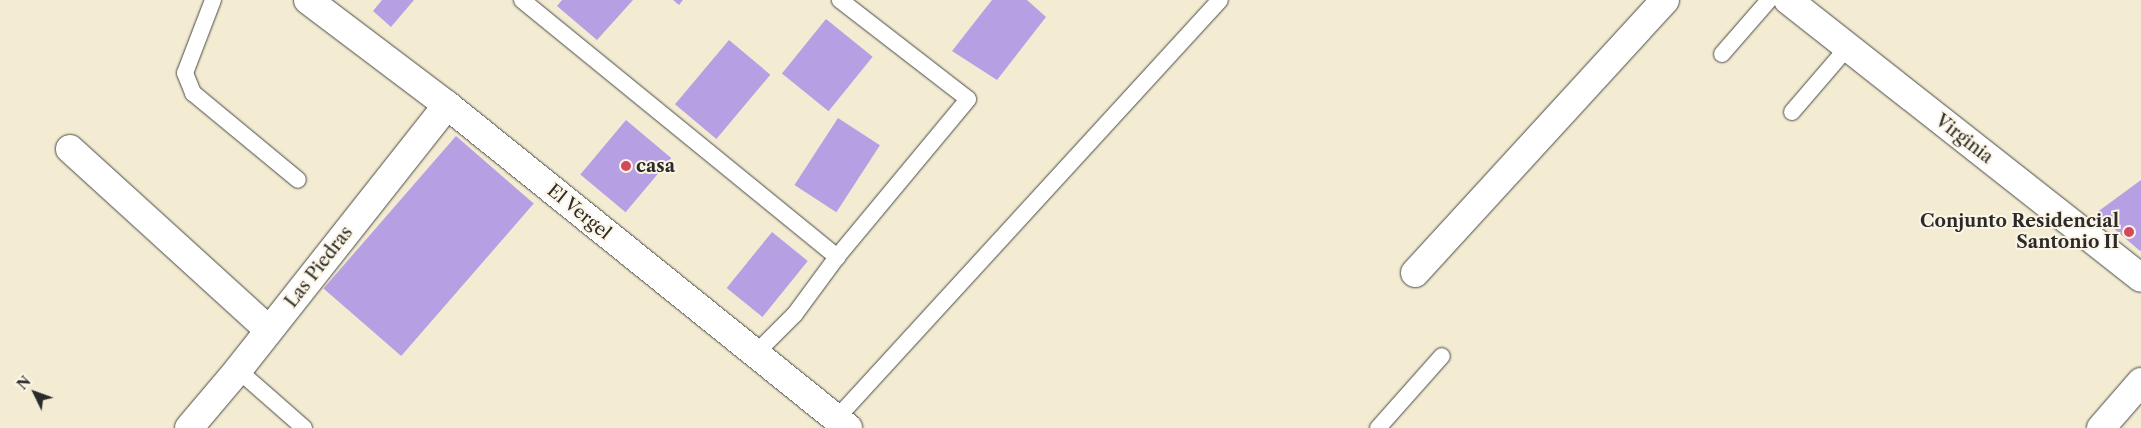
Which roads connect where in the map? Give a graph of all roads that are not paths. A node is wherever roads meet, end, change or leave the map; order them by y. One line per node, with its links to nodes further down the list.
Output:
1 (213, 0): 14 (lane)
2 (308, 0): 11 (street, El Vergel)
3 (522, 0): 15 (lane)
4 (840, 0): 15 (lane)
5 (1220, 0): 23 (lane)
6 (1665, 0): 16 (street)
7 (1769, 0): 10 (lane)
8 (1788, 0): 9 (street, Virginia)
9 (1848, 47): 12 (lane); 17 (street, Virginia)
10 (1722, 54)
11 (447, 105): 18 (street, Las Piedras); 19 (street, El Vergel)
12 (1792, 112)
13 (70, 149): 18 (street)
14 (298, 180)
15 (837, 257): 19 (lane)
16 (1415, 273)
17 (2141, 278)
18 (269, 330): 21 (street, Las Piedras)
19 (754, 355): 23 (street, El Vergel)
20 (1442, 356): 26 (lane)
21 (238, 370): 24 (street, Las Piedras); 25 (lane)
22 (2141, 382): 27 (street)
23 (842, 423)
24 (188, 428)
25 (304, 428)
26 (1378, 428)
27 (2100, 428)

